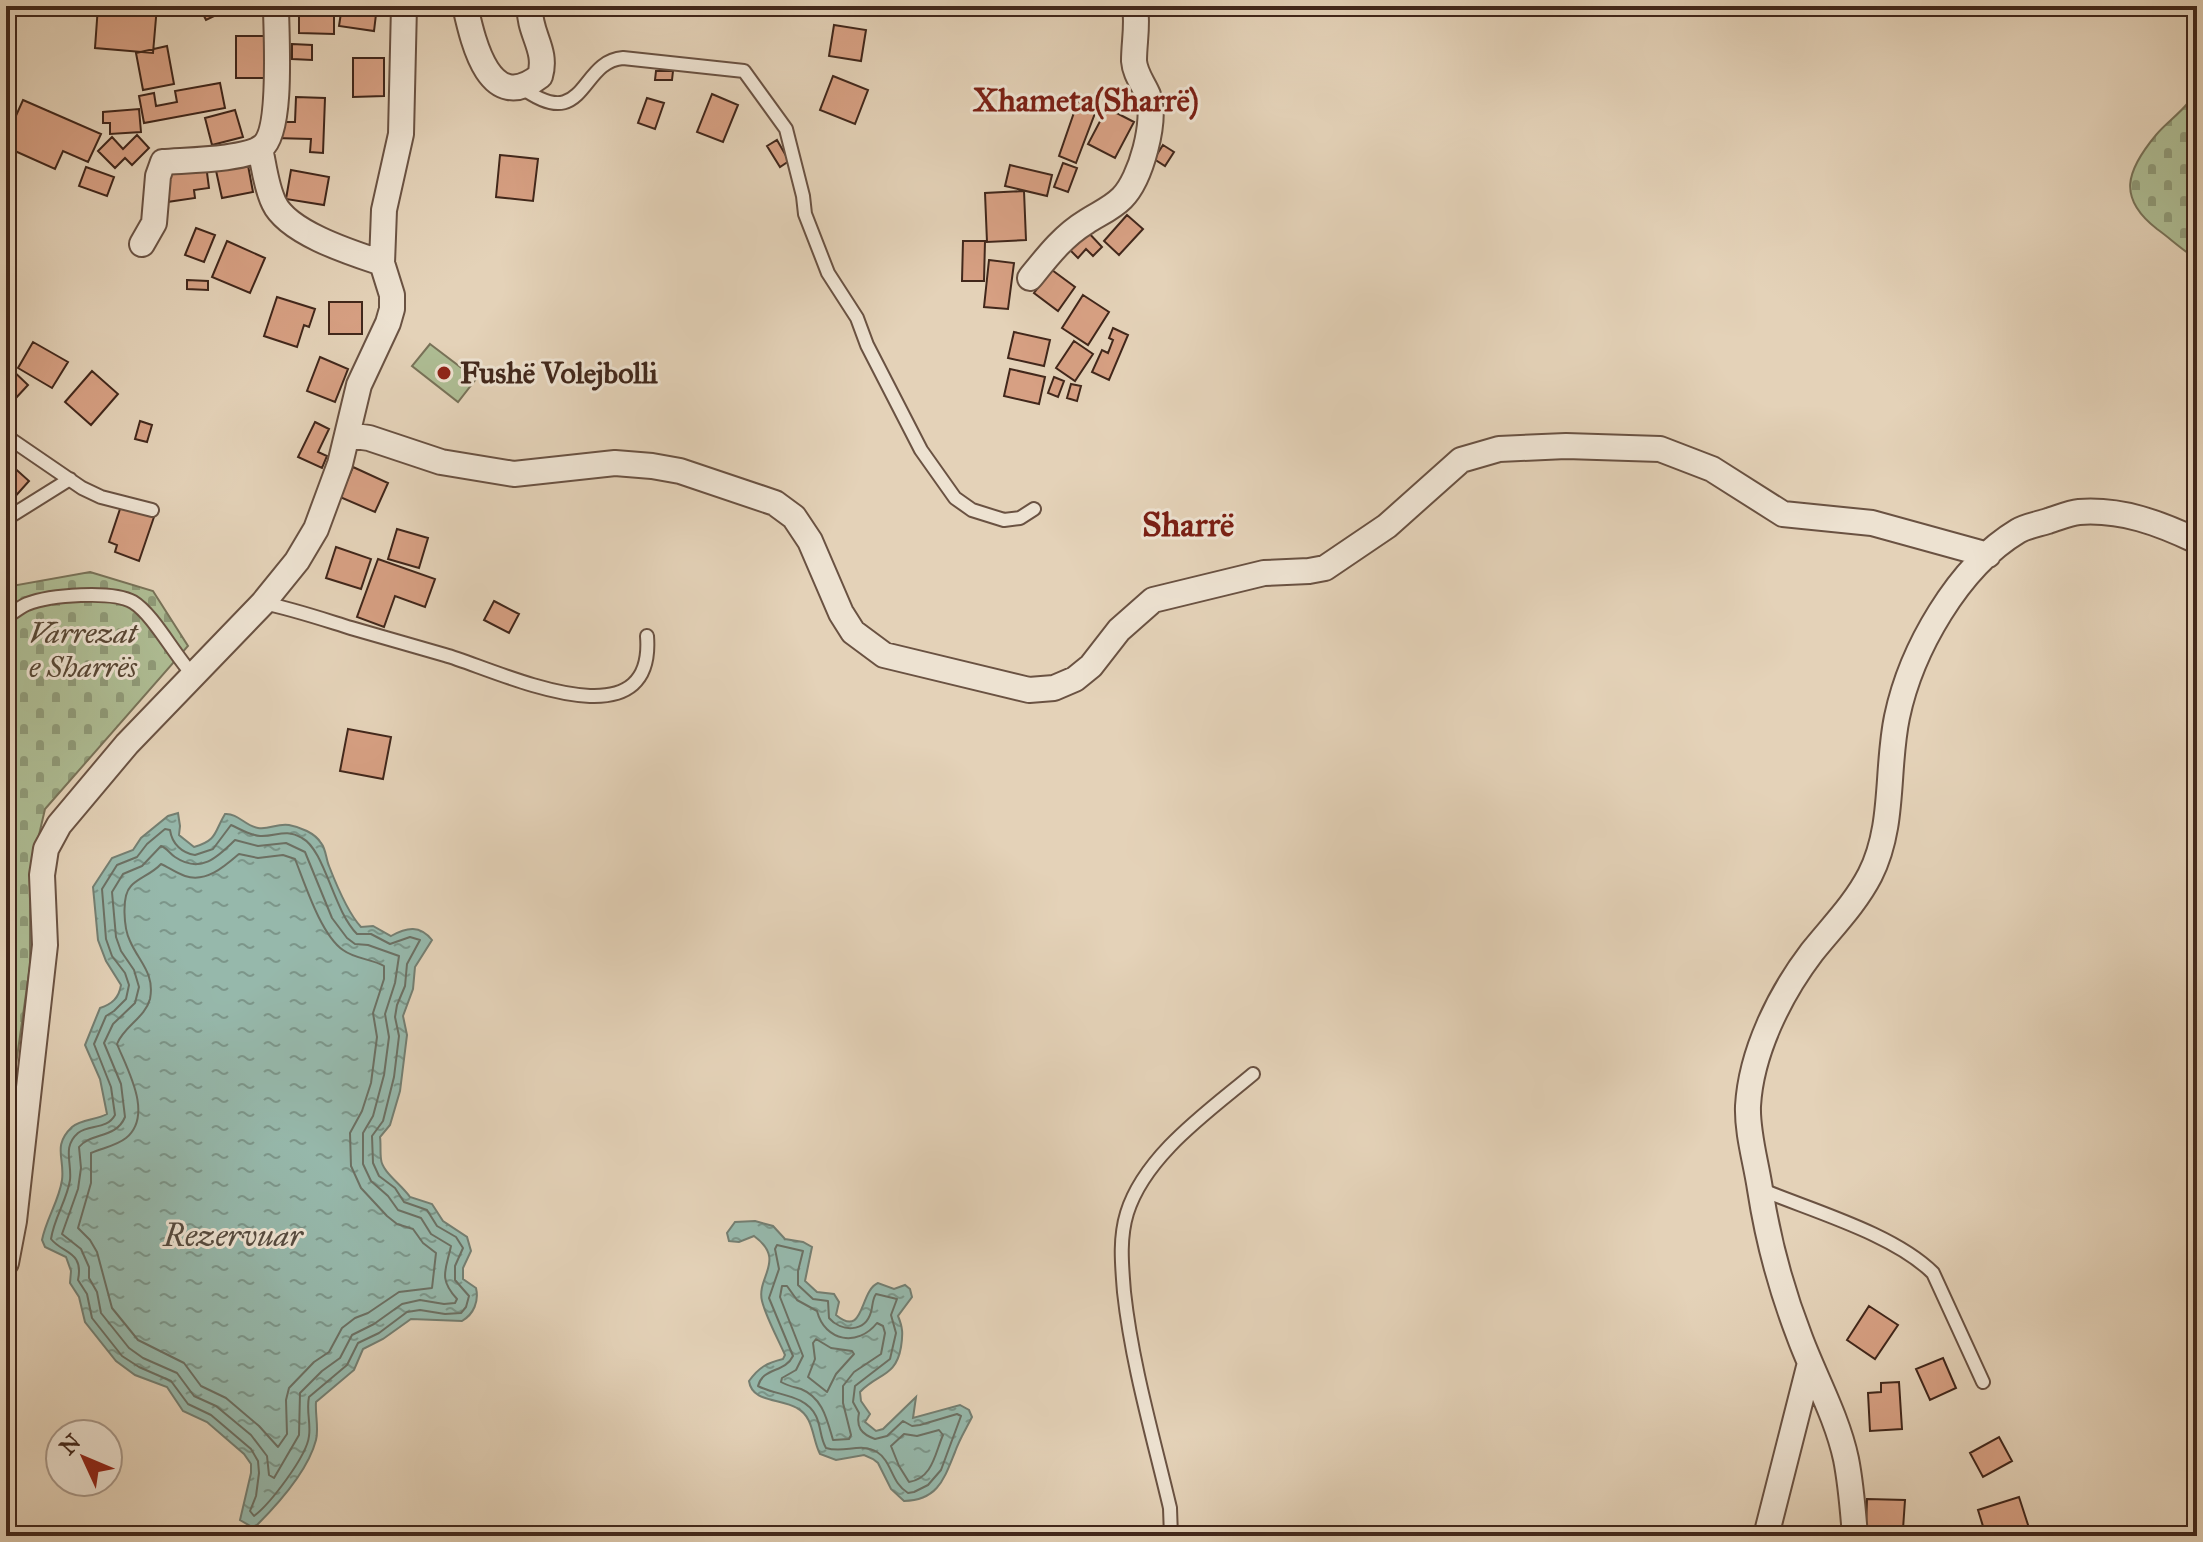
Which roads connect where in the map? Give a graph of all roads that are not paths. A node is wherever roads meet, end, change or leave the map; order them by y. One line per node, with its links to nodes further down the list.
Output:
1 (276, 6): 7 (street)
2 (404, 6): 9 (street)
3 (465, 6): 6 (street)
4 (530, 6): 6 (street)
5 (1135, 6): 10 (street)
6 (521, 87): 14 (lane)
7 (260, 148): 8 (street); 9 (street)
8 (142, 244)
9 (382, 263): 11 (street)
10 (1030, 278)
11 (348, 435): 18 (street); 19 (street)
12 (6, 436): 13 (lane)
13 (70, 479): 15 (lane); 16 (lane)
14 (1034, 509)
15 (152, 510)
16 (6, 519)
17 (2197, 541): 18 (street)
18 (1988, 555): 26 (street)
19 (263, 603): 23 (lane); 24 (street)
20 (28, 604): 21 (lane); 22 (lane); 24 (lane)
21 (6, 607)
22 (6, 617)
23 (647, 636)
24 (193, 675): 27 (street)
25 (1253, 1074): 30 (lane)
26 (1760, 1189): 28 (street); 29 (lane)
27 (6, 1263)
28 (1810, 1363): 31 (street); 32 (street)
29 (1983, 1382)
30 (1171, 1536)
31 (1766, 1536)
32 (1855, 1536)

